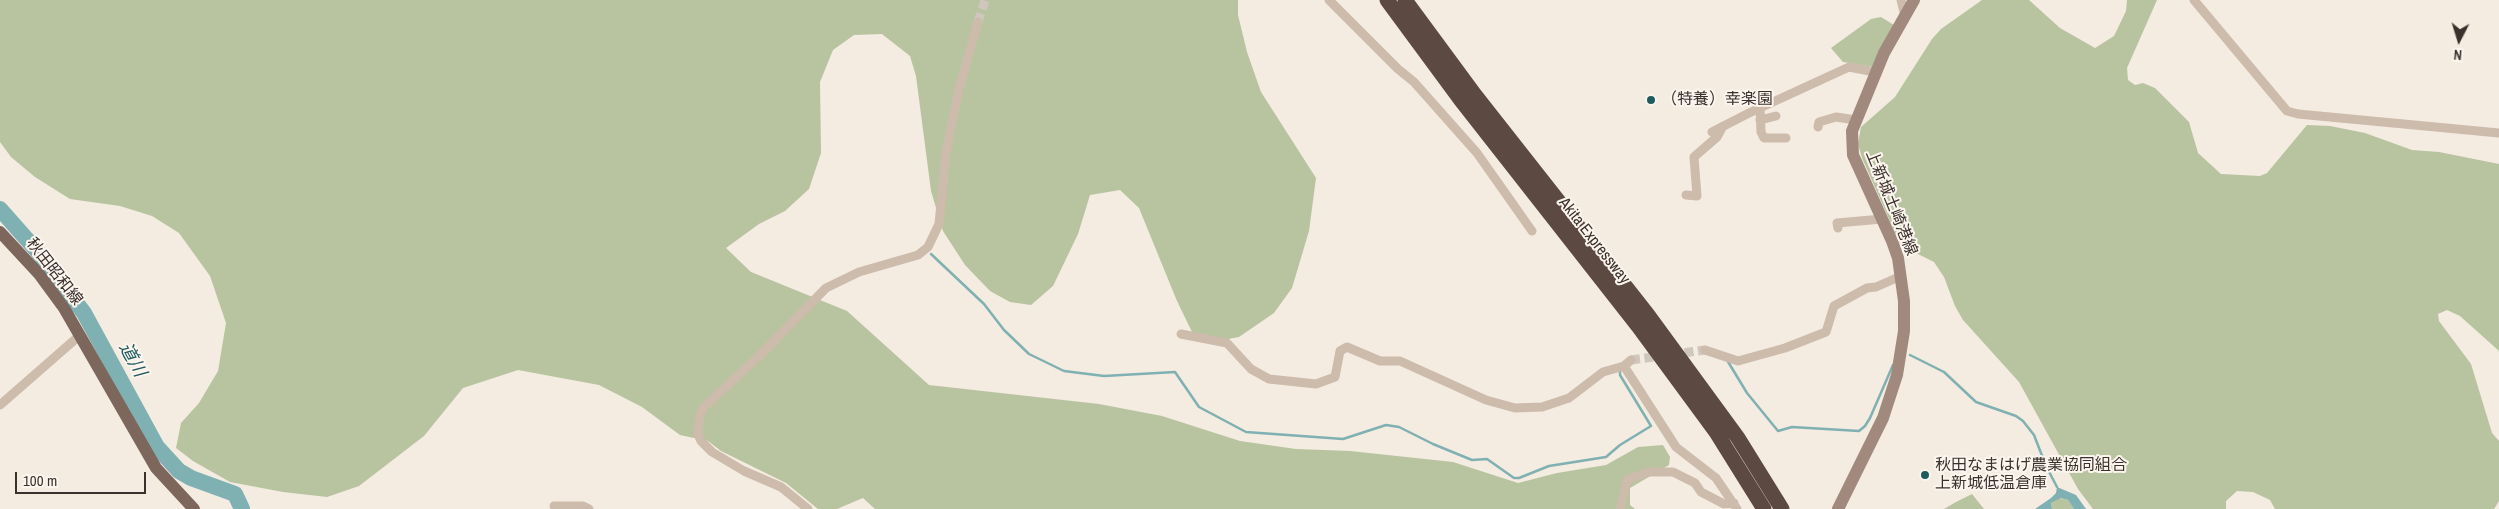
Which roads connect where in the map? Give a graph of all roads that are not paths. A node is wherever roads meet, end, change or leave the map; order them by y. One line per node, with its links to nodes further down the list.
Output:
1 (1329, 0): 22 (street)
2 (1385, 0): 35 (highway, Akita Expressway)
3 (1405, 0): 36 (highway, Akita Expressway)
4 (1901, 0): 7 (street)
5 (1914, 0): 7 (main road, 上新城土崎港線)
6 (2194, 0): 17 (street)
7 (1905, 16): 9 (main road, 上新城土崎港線)
8 (978, 22): 33 (street)
9 (1875, 72): 10 (street); 13 (main road, 上新城土崎港線)
10 (1760, 108): 12 (street); 14 (street)
11 (1776, 116): 12 (street)
12 (1760, 120): 18 (street)
13 (1856, 120): 15 (street); 20 (main road, 上新城土崎港線)
14 (1723, 126): 16 (street); 19 (street)
15 (1818, 127)
16 (1712, 132)
17 (2499, 133)
18 (1786, 138)
19 (1686, 195)
20 (1882, 219): 21 (street); 24 (main road, 上新城土崎港線)
21 (1838, 228)
22 (1532, 231)
23 (0, 232): 26 (main road, 秋田昭和線)
24 (1901, 276): 27 (street); 37 (main road, 上新城土崎港線)
25 (1181, 334): 30 (street)
26 (79, 336): 28 (street); 31 (main road, 秋田昭和線)
27 (1705, 350)
28 (0, 405)
29 (554, 506): 32 (street)
30 (1736, 506): 34 (street)
31 (194, 509)
32 (589, 509)
33 (808, 509)
34 (1620, 509)
35 (1764, 509)
36 (1782, 509)
37 (1838, 509)

